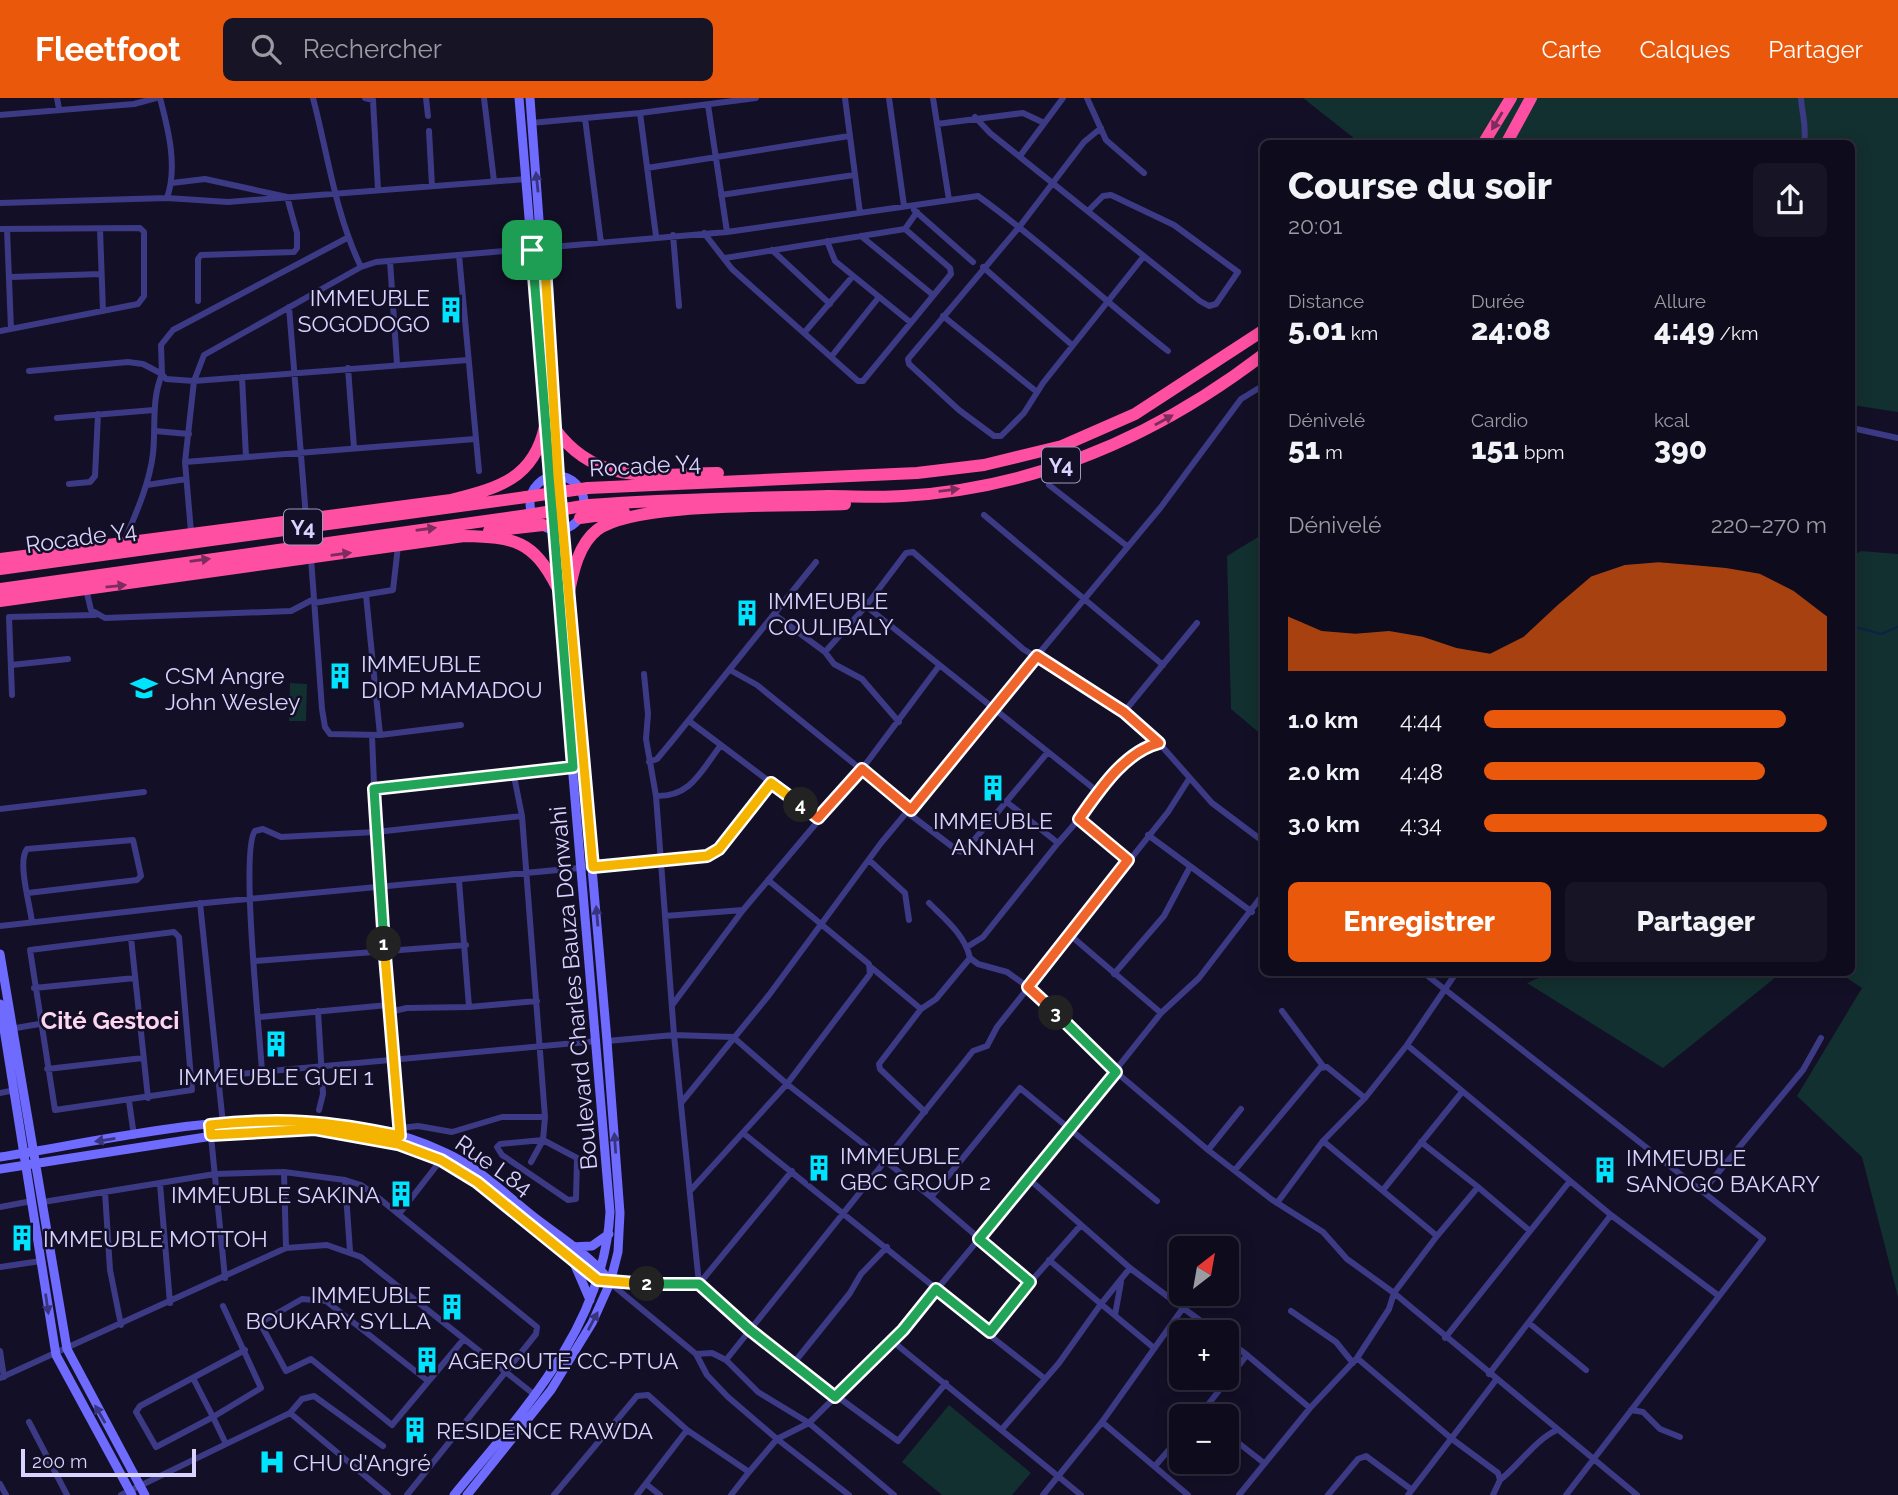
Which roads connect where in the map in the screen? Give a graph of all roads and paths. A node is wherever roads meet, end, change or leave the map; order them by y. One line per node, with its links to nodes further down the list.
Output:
1 (57, 98): 20 (street)
2 (158, 98): 20 (street); 43 (street)
3 (322, 98): 17 (street)
4 (425, 98): 23 (street)
5 (484, 98): 41 (street)
6 (519, 98): 40 (main road, Boulevard Charles Bauza Donwahi)
7 (530, 98): 27 (main road, Boulevard Charles Bauza Donwahi)
8 (756, 98): 19 (street)
9 (845, 98): 31 (street)
10 (889, 98): 52 (street)
11 (933, 98): 28 (street)
12 (1063, 98): 26 (street)
13 (1087, 98): 29 (street)
14 (1511, 98): 32 (highway, one-way to 32)
15 (1531, 98): 33 (highway)
16 (1801, 98): 34 (street)
17 (314, 99): 46 (street)
18 (370, 99): 45 (street)
19 (708, 105): 21 (street); 35 (street)
20 (59, 109): 22 (street)
21 (640, 113): 25 (street); 37 (street)
22 (0, 115)
23 (428, 116)
24 (975, 117): 26 (street); 28 (street); 36 (street)
25 (585, 118): 27 (street); 67 (street)
26 (1042, 122): 36 (street)
27 (531, 123): 69 (main road, Boulevard Charles Bauza Donwahi, one-way to 27)
28 (937, 124): 50 (street)
29 (1101, 128): 38 (street); 42 (street)
30 (429, 131): 44 (street)
31 (849, 136): 35 (street); 39 (street)
32 (1485, 140)
33 (1508, 140)
34 (1805, 140)
35 (714, 156): 37 (street); 47 (street)
36 (1020, 156): 42 (street)
37 (647, 168): 63 (street)
38 (1144, 173)
39 (854, 175): 47 (street); 55 (street)
40 (526, 179): 41 (street); 68 (main road, Boulevard Charles Bauza Donwahi)
41 (494, 181): 44 (street)
42 (1053, 182): 53 (street); 56 (street)
43 (172, 183): 48 (street); 49 (street)
44 (432, 186): 45 (street)
45 (378, 190): 46 (street)
46 (334, 193): 48 (street); 65 (street)
47 (721, 195): 60 (street)
48 (288, 197): 49 (street); 83 (street)
49 (167, 198): 51 (street)
50 (949, 200): 52 (street); 56 (street)
51 (0, 203)
52 (907, 206): 54 (street); 55 (street)
53 (1088, 211): 72 (street); 72 (street)
54 (917, 212): 59 (street); 75 (street)
55 (860, 213): 60 (street)
56 (1020, 226): 77 (street); 84 (street)
57 (4, 229): 58 (street); 80 (street)
58 (100, 229): 78 (street); 88 (street)
59 (905, 229): 64 (street); 81 (street)
60 (727, 232): 61 (street)
61 (704, 233): 62 (street); 73 (street)
62 (673, 235): 63 (street); 86 (street)
63 (656, 236): 67 (street)
64 (861, 236): 66 (street); 81 (street)
65 (348, 238): 76 (street); 104 (street)
66 (827, 241): 70 (street); 79 (street)
67 (601, 243): 69 (street)
68 (532, 250): 69 (street); 71 (street); 112 (main road, Boulevard Charles Bauza Donwahi)
69 (544, 250): 112 (main road, Boulevard Charles Bauza Donwahi)
70 (772, 250): 73 (street); 85 (street)
71 (459, 255): 74 (street); 99 (street)
72 (1144, 256): 84 (street)
73 (725, 258): 93 (street)
74 (390, 261): 76 (street); 100 (street)
75 (973, 261)
76 (361, 267): 87 (street)
77 (984, 267): 89 (street); 95 (street)
78 (101, 274): 80 (street); 88 (street)
79 (853, 276): 82 (street); 85 (street)
80 (11, 277): 91 (street)
81 (933, 295): 90 (street)
82 (879, 297): 90 (street); 98 (street)
83 (198, 301)
84 (1105, 302): 95 (street); 96 (street)
85 (830, 303): 93 (street)
86 (679, 306)
87 (289, 307): 103 (street); 106 (street)
88 (103, 311): 91 (street)
89 (943, 316): 108 (street); 108 (street)
90 (910, 322): 98 (street)
91 (11, 329): 92 (street)
92 (0, 331)
93 (804, 333): 98 (street)
94 (1260, 333): 124 (highway, Rocade Y4 / Y4)
95 (1072, 345): 108 (street)
96 (1168, 351)
97 (1260, 357): 132 (highway, Rocade Y4 / Y4, one-way to 97)
98 (831, 358)
99 (468, 360): 100 (street); 117 (street)
100 (397, 364): 101 (street)
101 (348, 368): 103 (street); 118 (street)
102 (29, 370): 104 (street)
103 (296, 373): 105 (street); 119 (street)
104 (162, 374): 106 (street); 109 (street)
105 (242, 377): 106 (street); 120 (street)
106 (194, 381): 115 (street)
107 (1260, 387): 143 (street)
108 (1037, 392)
109 (154, 410): 110 (street); 114 (street)
110 (98, 414): 111 (street); 127 (street)
111 (57, 418)
112 (550, 428): 123 (highway); 125 (main road, Boulevard Charles Bauza Donwahi); 133 (highway)
113 (1855, 429): 116 (street)
114 (155, 431): 115 (street); 128 (street)
115 (189, 434): 121 (street)
116 (1898, 438)
117 (475, 439): 118 (street); 122 (street)
118 (354, 448): 119 (street)
119 (303, 453): 120 (street); 136 (street)
120 (246, 457): 121 (street)
121 (185, 462): 126 (street)
122 (479, 471)
123 (647, 475): 124 (highway); 130 (highway)
124 (882, 475): 130 (highway, Rocade Y4 / Y4)
125 (554, 477): 130 (main road); 131 (main road); 138 (main road, Boulevard Charles Bauza Donwahi)
126 (186, 479): 128 (street); 139 (street)
127 (69, 484)
128 (147, 485): 141 (street)
129 (1049, 485): 143 (street)
130 (583, 486): 131 (highway, Rocade Y4 / Y4, bridge); 137 (main road)
131 (530, 494): 133 (highway); 138 (main road); 147 (highway, Rocade Y4 / Y4)
132 (903, 496): 134 (highway); 148 (highway, Rocade Y4 / Y4, one-way to 132, bridge)
133 (451, 500): 136 (highway)
134 (662, 511): 137 (highway); 150 (highway)
135 (984, 515): 152 (street)
136 (306, 517): 139 (highway)
137 (580, 518): 138 (main road)
138 (554, 528): 140 (highway); 150 (main road, Boulevard Charles Bauza Donwahi)
139 (191, 532): 141 (highway)
140 (464, 536): 142 (highway); 150 (highway)
141 (123, 543): 145 (highway)
142 (398, 546): 144 (highway, one-way to 142); 151 (street)
143 (1127, 546): 152 (street)
144 (311, 558): 149 (highway, one-way to 144); 154 (street)
145 (0, 559)
146 (816, 562): 157 (street)
147 (0, 569)
148 (0, 589)
149 (86, 589): 153 (highway); 156 (street)
150 (563, 590): 180 (main road, Boulevard Charles Bauza Donwahi); 181 (main road, Boulevard Charles Bauza Donwahi)
151 (366, 596): 154 (street); 175 (street)
152 (1086, 599): 162 (street); 164 (street)
153 (0, 601)
154 (314, 601): 156 (street); 175 (street)
155 (866, 606): 161 (street); 162 (street); 166 (street)
156 (95, 615): 159 (street)
157 (775, 615): 161 (street); 167 (street)
158 (0, 617): 159 (street)
159 (9, 617): 165 (street)
160 (1197, 624): 164 (street)
161 (825, 652): 173 (street)
162 (1037, 656): 170 (street); 171 (street)
163 (68, 659): 165 (street)
164 (1163, 664): 171 (street)
165 (11, 665): 169 (street)
166 (939, 666): 170 (street); 173 (street)
167 (730, 670): 172 (street); 182 (street)
168 (644, 674): 179 (street)
169 (12, 695)
170 (993, 710): 178 (street); 192 (street)
171 (1124, 712): 176 (street)
172 (689, 721): 177 (street); 179 (street)
173 (899, 722): 182 (street)
174 (461, 725): 175 (street)
175 (376, 735): 186 (street)
176 (1159, 743): 184 (street); 188 (street)
177 (721, 745): 185 (street); 189 (street)
178 (1048, 752): 188 (street); 190 (street)
179 (649, 762): 189 (street)
180 (573, 767): 181 (street); 183 (street); 205 (main road, Boulevard Charles Bauza Donwahi)
181 (584, 767): 203 (main road, Boulevard Charles Bauza Donwahi)
182 (862, 769): 192 (street); 194 (street)
183 (514, 776): 186 (street); 193 (street)
184 (1189, 779): 197 (street); 198 (street)
185 (771, 783): 194 (street); 200 (street)
186 (374, 789): 196 (street)
187 (144, 792): 191 (street)
188 (1098, 792): 195 (street)
189 (656, 796): 200 (street)
190 (1008, 803): 192 (street); 199 (street)
191 (0, 809)
192 (910, 811): 201 (street)
193 (522, 816): 196 (street); 206 (street)
194 (818, 818): 207 (street)
195 (1079, 819): 199 (street); 202 (street)
196 (376, 832): 209 (street); 212 (street)
197 (1148, 835): 202 (street); 204 (street)
198 (1260, 839)
199 (1058, 843): 225 (street)
200 (661, 858): 203 (street); 217 (street)
201 (869, 860): 218 (street); 220 (street)
202 (1128, 860): 222 (street)
203 (593, 867): 205 (street); 253 (main road, Boulevard Charles Bauza Donwahi, one-way to 203)
204 (1189, 867): 216 (street); 231 (street)
205 (583, 868): 206 (street); 253 (main road, Boulevard Charles Bauza Donwahi)
206 (526, 874): 208 (street); 238 (street)
207 (768, 880): 215 (street); 220 (street)
208 (459, 881): 209 (street); 224 (street)
209 (380, 889): 212 (street); 226 (street)
210 (28, 894): 210 (street); 219 (street)
211 (1260, 899): 216 (street)
212 (249, 900): 213 (street); 229 (street)
213 (200, 903): 219 (street); 263 (street)
214 (929, 903): 225 (street)
215 (743, 911): 217 (street); 240 (street)
216 (1252, 912): 246 (street)
217 (665, 916): 240 (street)
218 (909, 920)
219 (32, 922): 221 (street)
220 (821, 923): 230 (street); 251 (street)
221 (0, 926)
222 (1070, 935): 231 (street); 235 (street)
223 (131, 938): 234 (street); 237 (street); 268 (street)
224 (466, 945): 226 (street); 241 (street)
225 (967, 947): 228 (street)
226 (384, 951): 229 (street); 242 (street)
227 (0, 954): 249 (main road)
228 (970, 958): 235 (street); 243 (street)
229 (256, 961): 247 (street)
230 (872, 968): 243 (street); 264 (street)
231 (1114, 974): 246 (street)
232 (1428, 976): 236 (street)
233 (1454, 976): 236 (street)
234 (135, 978): 237 (street); 256 (street)
235 (1028, 987): 262 (street); 274 (street)
236 (1445, 987): 254 (street); 305 (street)
237 (34, 988): 248 (street)
238 (537, 1000): 241 (street); 255 (street)
239 (0, 1004): 249 (main road)
240 (673, 1004): 250 (street)
241 (469, 1007): 242 (street)
242 (389, 1008): 244 (street); 257 (street)
243 (920, 1009): 274 (street)
244 (318, 1011): 247 (street); 258 (street)
245 (1282, 1011): 259 (street)
246 (1161, 1013): 262 (street)
247 (260, 1017): 261 (street)
248 (40, 1024): 249 (street); 260 (street)
249 (8, 1029): 265 (main road)
250 (674, 1035): 251 (street); 253 (street); 271 (street)
251 (733, 1037): 264 (street); 271 (street)
252 (1821, 1038): 305 (street)
253 (602, 1041): 255 (street); 318 (main road, Boulevard Charles Bauza Donwahi); 333 (main road, Boulevard Charles Bauza Donwahi, one-way to 253)
254 (1407, 1045): 266 (street); 269 (street)
255 (541, 1047): 257 (street); 275 (street)
256 (143, 1058): 260 (street); 268 (street)
257 (394, 1061): 258 (street); 279 (street)
258 (322, 1065): 261 (street); 273 (street)
259 (1323, 1066): 269 (street); 294 (street)
260 (47, 1069): 270 (street)
261 (262, 1072): 263 (street)
262 (1116, 1072): 277 (street); 285 (street)
263 (218, 1076): 276 (street)
264 (787, 1084): 280 (street); 290 (street)
265 (18, 1090): 267 (street); 286 (main road); 288 (main road)
266 (1462, 1091): 284 (street); 300 (street)
267 (0, 1093)
268 (148, 1098): 270 (street)
269 (1365, 1098): 283 (street)
270 (129, 1101): 281 (street)
271 (681, 1103): 304 (street)
272 (1241, 1109): 285 (street)
273 (319, 1110)
274 (925, 1112): 290 (street)
275 (545, 1117): 279 (street); 282 (street)
276 (223, 1124): 278 (main road, Rue L84); 279 (main road, Rue L84)
277 (1069, 1128): 298 (street); 307 (street); 309 (street)
278 (211, 1130): 281 (main road, Rue L84); 288 (main road, Rue L84); 289 (main road); 297 (street)
279 (400, 1132): 323 (main road, Rue L84)
280 (744, 1133): 295 (street); 304 (street)
281 (134, 1136): 288 (main road, Rue L84, one-way to 288)
282 (543, 1140): 282 (street); 291 (street)
283 (1323, 1141): 303 (street); 311 (street)
284 (1422, 1142): 302 (street); 303 (street)
285 (1208, 1150): 294 (street)
286 (23, 1153): 287 (main road, Rue L84); 288 (main road, Rue L84); 292 (main road)
287 (0, 1157)
288 (35, 1157): 292 (main road, Rue L84); 310 (main road)
289 (441, 1160): 314 (street); 323 (main road)
290 (884, 1161): 307 (street); 313 (street)
291 (531, 1162)
292 (25, 1164): 293 (main road, Rue L84); 308 (main road)
293 (0, 1168)
294 (1235, 1170): 311 (street)
295 (792, 1171): 313 (street); 334 (street)
296 (284, 1172): 297 (street); 299 (street); 322 (street)
297 (215, 1174): 301 (street); 331 (street)
298 (1029, 1179): 316 (street); 320 (street)
299 (345, 1180): 314 (street); 324 (street)
300 (1570, 1181): 315 (street); 317 (street)
301 (159, 1184): 306 (street); 339 (street)
302 (1478, 1187): 317 (street); 319 (street)
303 (1383, 1190): 319 (street)
304 (690, 1191): 334 (street)
305 (1703, 1191): 337 (street)
306 (105, 1192): 310 (street); 347 (street)
307 (931, 1197): 320 (street)
308 (32, 1201): 312 (street); 325 (main road)
309 (1157, 1201)
310 (43, 1202): 354 (main road)
311 (1277, 1203): 336 (street)
312 (0, 1207)
313 (844, 1212): 321 (street); 348 (street)
314 (400, 1214): 365 (street)
315 (1611, 1215): 337 (street); 346 (street)
316 (1081, 1225): 326 (street); 328 (street)
317 (1530, 1231): 350 (street)
318 (609, 1234): 323 (main road); 329 (main road, Boulevard Charles Bauza Donwahi)
319 (1437, 1236): 336 (street)
320 (979, 1239): 332 (street); 335 (street)
321 (887, 1247): 335 (street); 363 (street)
322 (286, 1248): 324 (street); 331 (street)
323 (569, 1250): 329 (main road, Rue L84); 338 (main road)
324 (351, 1251): 351 (street)
325 (41, 1261): 327 (street); 359 (main road, one-way to 359)
326 (1049, 1261): 332 (street); 340 (street)
327 (0, 1267)
328 (1130, 1268): 330 (street); 342 (street)
329 (600, 1276): 333 (main road, Rue L84); 338 (main road, Boulevard Charles Bauza Donwahi)
330 (1123, 1277): 340 (street); 344 (street)
331 (225, 1278): 339 (street)
332 (1030, 1282): 349 (street)
333 (610, 1283): 334 (street); 358 (street); 410 (main road, Boulevard Charles Bauza Donwahi, one-way to 333)
334 (699, 1284): 348 (street)
335 (936, 1289): 349 (street); 352 (street)
336 (1394, 1293): 350 (street); 362 (street)
337 (1719, 1296): 377 (street)
338 (590, 1300): 373 (main road, Boulevard Charles Bauza Donwahi)
339 (170, 1303): 347 (street)
340 (1101, 1304): 344 (street); 369 (street)
341 (223, 1306): 356 (street)
342 (1183, 1308): 345 (street); 353 (street)
343 (1291, 1311): 362 (street)
344 (1115, 1315): 353 (street)
345 (1200, 1320)
346 (1529, 1323): 364 (street); 366 (street)
347 (121, 1325): 354 (street)
348 (750, 1330): 361 (street); 363 (street)
349 (990, 1332): 369 (street)
350 (1445, 1338): 366 (street)
351 (463, 1340): 365 (street); 371 (street)
352 (891, 1340): 372 (street); 374 (street)
353 (1154, 1348): 381 (street)
354 (67, 1349): 359 (street); 401 (main road, one-way to 354)
355 (1239, 1349): 360 (street)
356 (245, 1350): 368 (street); 379 (street)
357 (0, 1351): 367 (street)
358 (696, 1354): 361 (street); 387 (street)
359 (56, 1355): 367 (street); 403 (main road)
360 (1247, 1355): 375 (street); 376 (street)
361 (726, 1360): 382 (street)
362 (1355, 1361): 376 (street); 388 (street)
363 (793, 1364): 374 (street)
364 (1586, 1370)
365 (508, 1373): 373 (street); 408 (street)
366 (1489, 1374): 370 (street)
367 (2, 1378)
368 (193, 1378): 379 (street); 379 (street)
369 (1045, 1378): 383 (street)
370 (1496, 1380): 385 (street); 388 (street)
371 (428, 1381): 371 (street)
372 (946, 1383): 374 (street); 383 (street)
373 (536, 1396): 409 (main road, Boulevard Charles Bauza Donwahi)
374 (835, 1397): 382 (street)
375 (1209, 1404)
376 (1310, 1408): 394 (street)
377 (1631, 1410): 386 (street); 393 (street)
378 (290, 1413): 390 (street); 391 (street); 407 (street)
379 (213, 1417): 390 (street)
380 (29, 1422): 405 (street)
381 (1102, 1422): 395 (street); 397 (street)
382 (809, 1423): 387 (street); 416 (street)
383 (1003, 1428): 397 (street)
384 (687, 1430): 396 (street); 399 (street); 411 (street)
385 (1557, 1430): 393 (street); 398 (street)
386 (1680, 1437)
387 (777, 1439): 396 (street); 415 (street)
388 (1452, 1439): 398 (street); 402 (street)
389 (1239, 1443): 394 (street)
390 (226, 1444): 401 (street)
391 (383, 1446)
392 (1169, 1450): 395 (street)
393 (1594, 1461): 423 (street); 424 (street)
394 (1264, 1463): 420 (street)
395 (1155, 1466): 419 (street)
396 (749, 1472): 414 (street)
397 (1059, 1477): 417 (street); 418 (street)
398 (1500, 1479): 422 (street)
399 (646, 1484): 412 (street); 413 (street)
400 (0, 1485): 404 (street)
401 (140, 1485): 403 (street); 406 (main road)
402 (1410, 1492): 421 (street)
403 (128, 1494)
404 (6, 1495)
405 (67, 1495)
406 (145, 1495)
407 (388, 1495)
408 (407, 1495)
409 (454, 1495)
410 (467, 1495)
411 (554, 1495)
412 (637, 1495)
413 (660, 1495)
414 (731, 1495)
415 (849, 1495)
416 (894, 1495)
417 (1043, 1495)
418 (1081, 1495)
419 (1188, 1495)
420 (1239, 1495)
421 (1328, 1495)
422 (1493, 1495)
423 (1566, 1495)
424 (1637, 1495)

